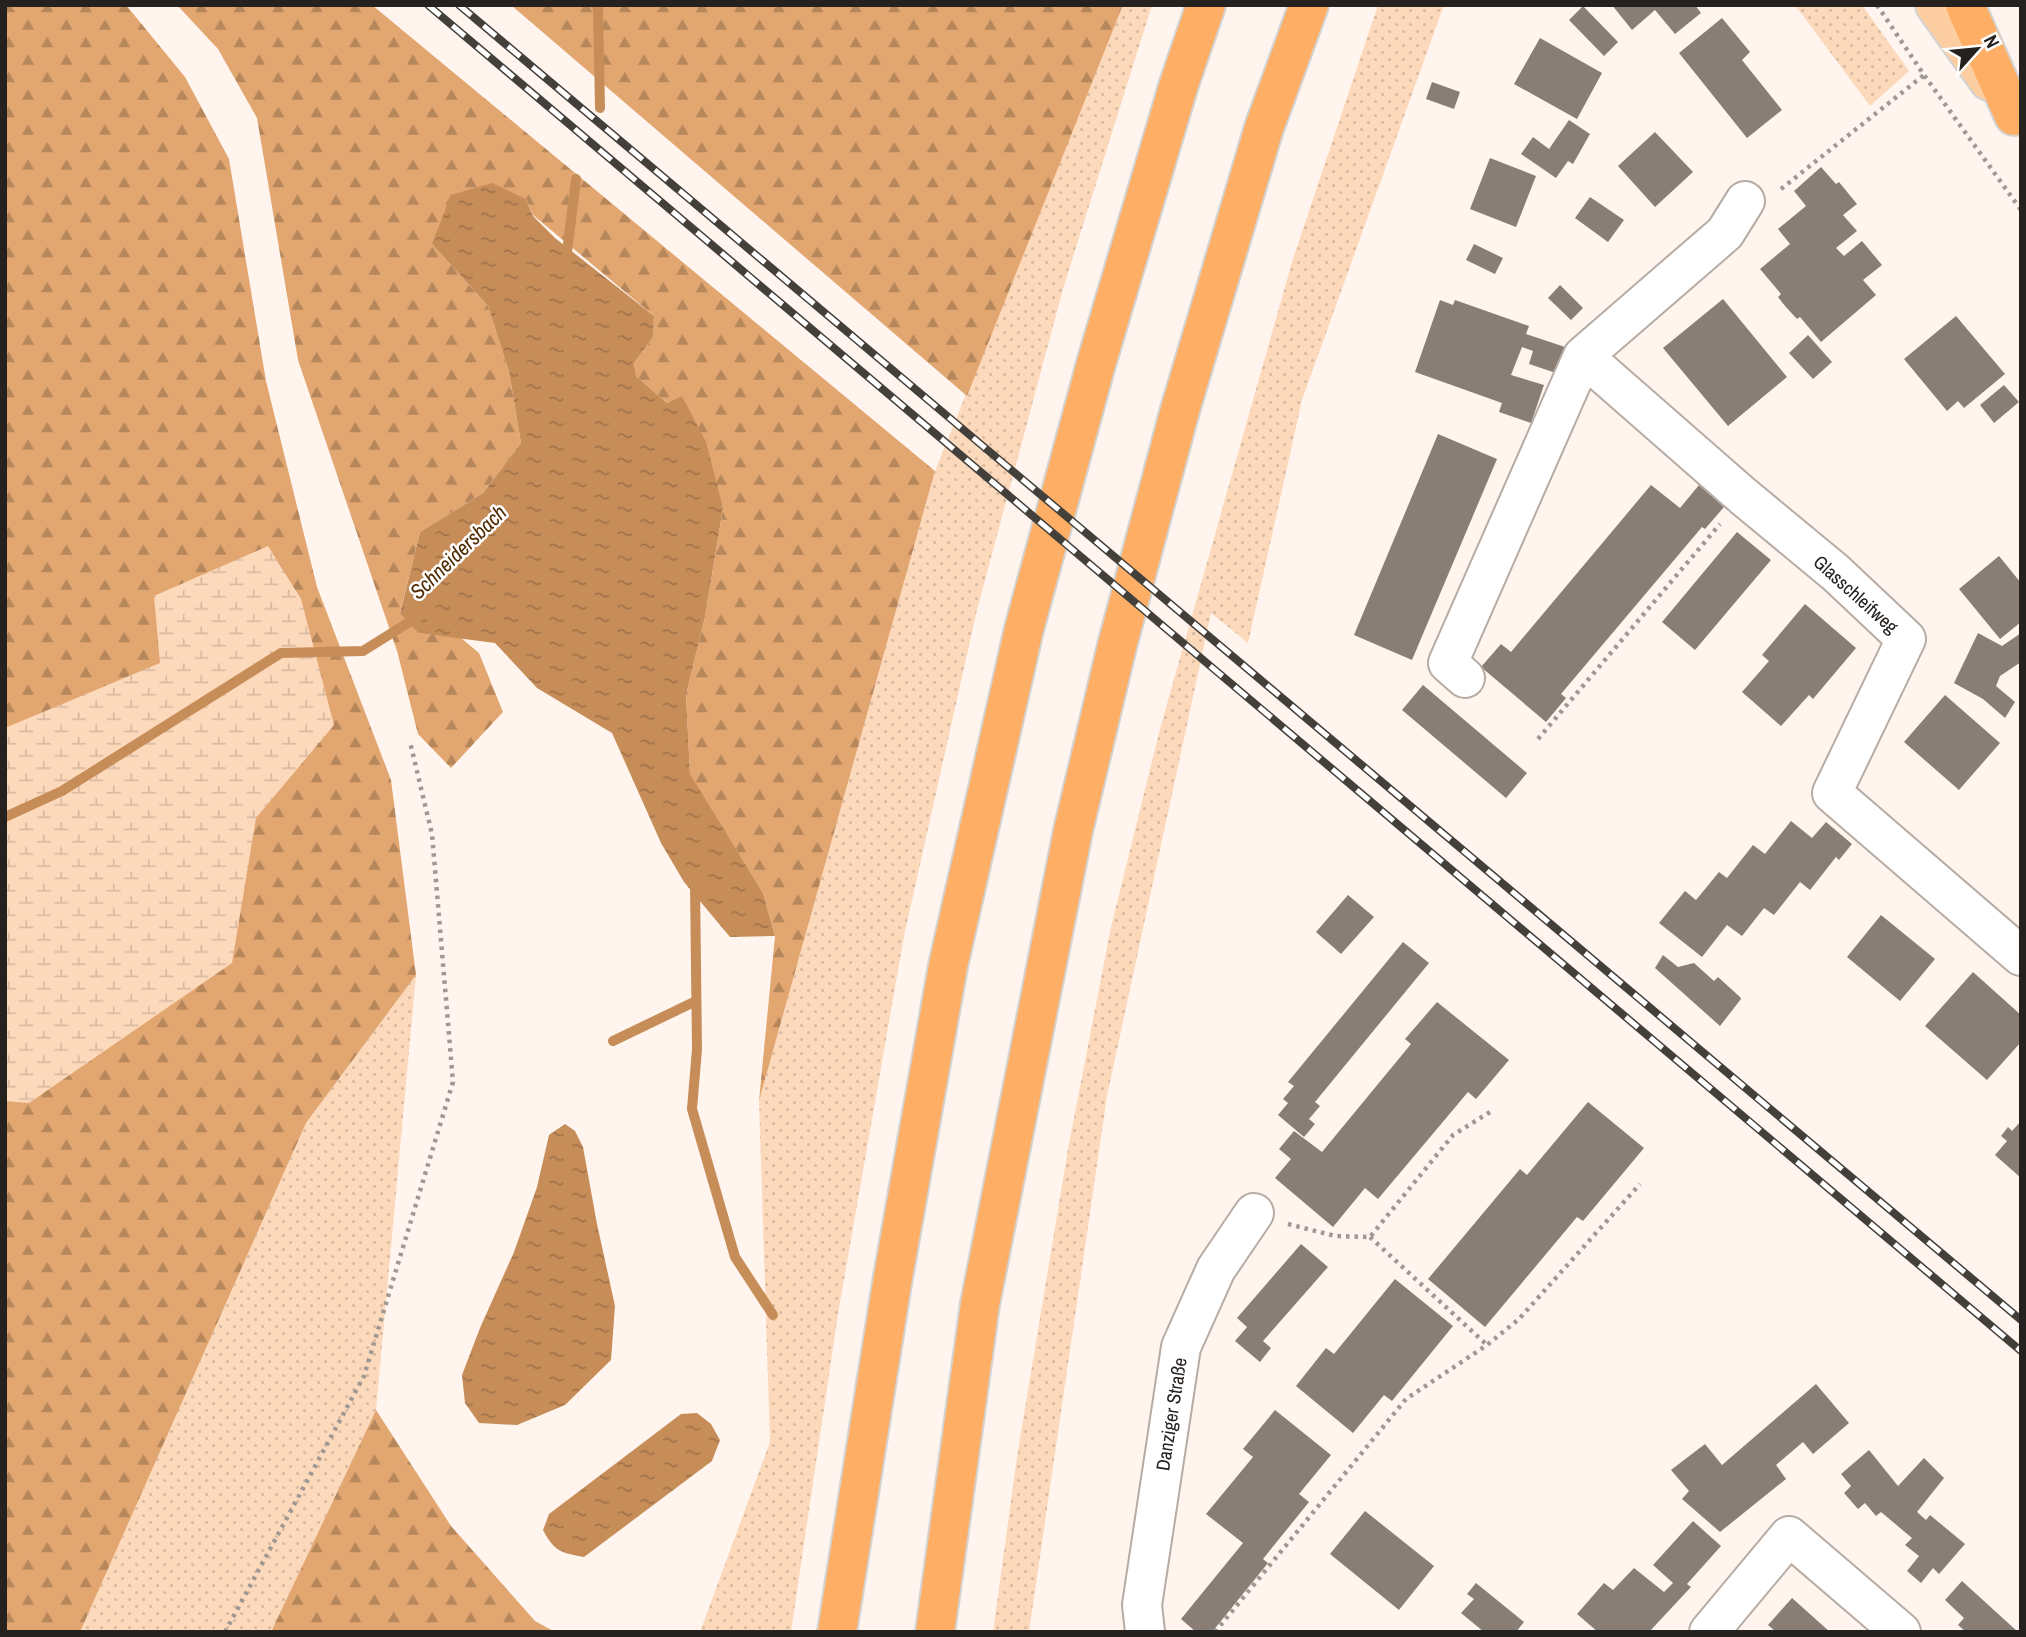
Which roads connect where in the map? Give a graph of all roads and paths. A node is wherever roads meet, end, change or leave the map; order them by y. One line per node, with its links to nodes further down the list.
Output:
1 (1206, 5): 22 (highway)
2 (1309, 5): 23 (highway)
3 (1877, 5): 6 (path)
4 (1935, 5): 7 (main road)
5 (1965, 5): 7 (highway)
6 (1924, 75): 8 (path); 9 (path)
7 (2017, 121)
8 (1745, 201): 10 (street)
9 (2021, 209)
10 (1583, 356): 11 (street, Glasschleifweg); 12 (street)
11 (1743, 496): 13 (path); 15 (street, Glasschleifweg)
12 (1465, 678)
13 (1538, 739)
14 (410, 742): 21 (path)
15 (2021, 956)
16 (1490, 1112): 19 (path)
17 (1640, 1184): 20 (path)
18 (1254, 1213): 19 (path); 24 (street, Danziger Straße)
19 (1370, 1237): 20 (path)
20 (1487, 1345): 25 (path)
21 (225, 1632)
22 (837, 1632)
23 (935, 1632)
24 (1145, 1632)
25 (1215, 1632)
26 (1709, 1632): 27 (street)
27 (1901, 1632)

